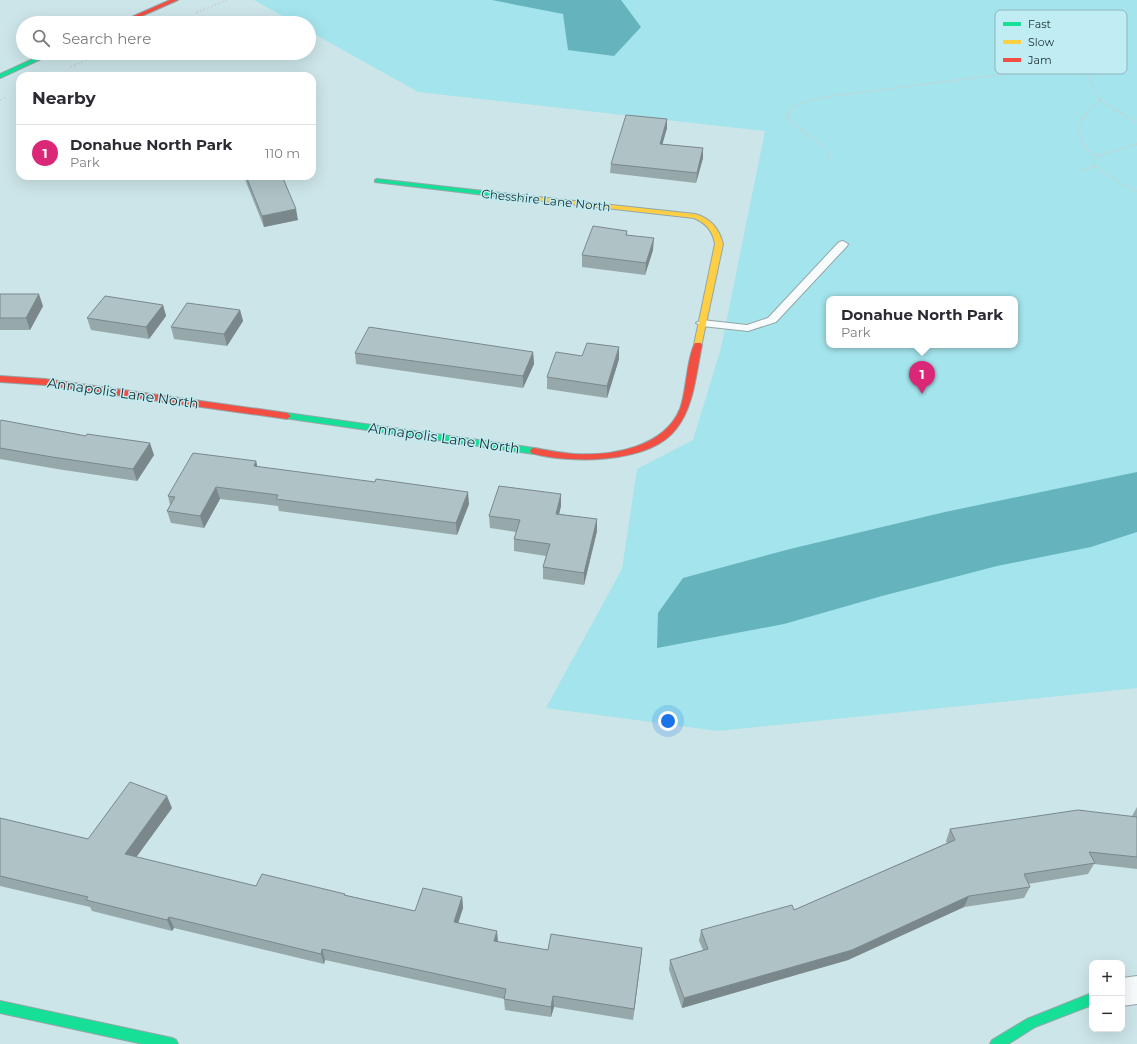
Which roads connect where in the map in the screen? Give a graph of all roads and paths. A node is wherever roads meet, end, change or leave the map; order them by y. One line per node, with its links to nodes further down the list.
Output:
1 (227, 0): 3 (path)
2 (166, 1): 4 (street)
3 (194, 13)
4 (135, 16)
5 (35, 60): 10 (street)
6 (87, 60): 7 (path)
7 (64, 70)
8 (1010, 74): 15 (path)
9 (1086, 74): 11 (path)
10 (0, 76)
11 (1100, 100): 12 (path); 14 (path)
12 (1137, 123)
13 (1137, 144): 14 (path)
14 (1097, 156): 16 (path)
15 (828, 161)
16 (1096, 166): 17 (path); 19 (path)
17 (1081, 171)
18 (377, 181): 20 (street, Chesshire Lane North)
19 (1137, 191)
20 (712, 226): 22 (street, Annapolis Lane North)
21 (843, 244): 22 (lane)
22 (702, 323): 23 (street, Annapolis Lane North)
23 (0, 379)
24 (1137, 990): 25 (street)
25 (1125, 992)
26 (1089, 1000): 29 (street)
27 (0, 1007): 28 (street)
28 (172, 1044)
29 (996, 1044)

